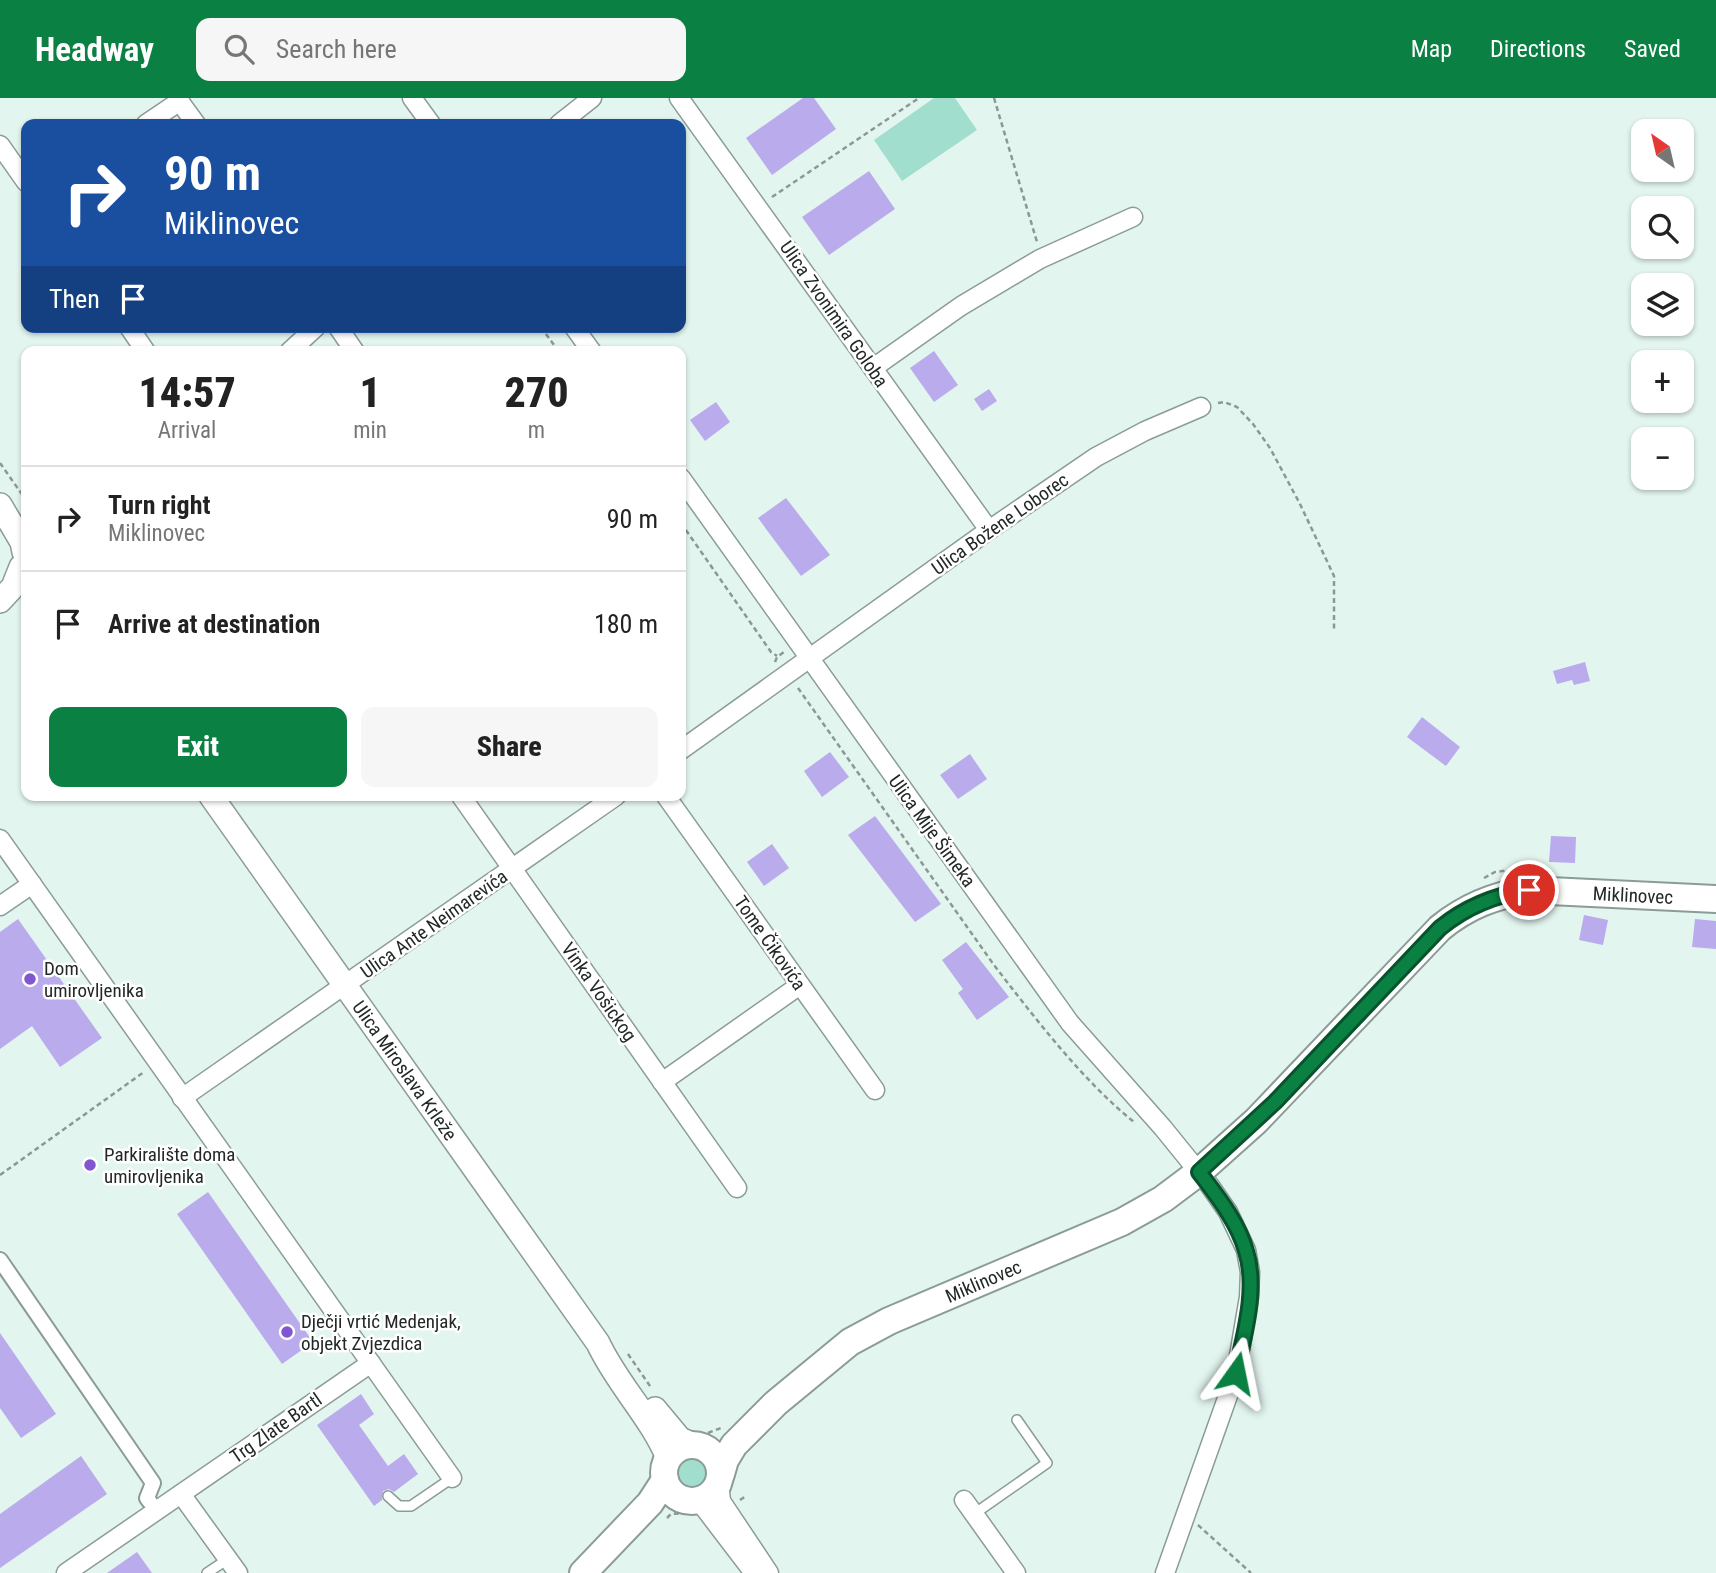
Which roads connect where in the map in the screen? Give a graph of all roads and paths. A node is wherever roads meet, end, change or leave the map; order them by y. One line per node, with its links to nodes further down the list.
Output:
1 (412, 98): 9 (street)
2 (592, 98): 10 (street)
3 (679, 98): 13 (street, Ulica Zvonimira Goloba)
4 (919, 98): 13 (path)
5 (994, 98): 15 (path)
6 (178, 100): 7 (street); 8 (street)
7 (153, 119)
8 (192, 119)
9 (427, 119)
10 (565, 119)
11 (0, 145): 12 (street)
12 (21, 175)
13 (760, 209): 18 (street, Ulica Zvonimira Goloba)
14 (1133, 217): 15 (street)
15 (1040, 259): 18 (street)
16 (310, 333): 17 (street)
17 (295, 346)
18 (873, 368): 27 (street, Ulica Zvonimira Goloba)
19 (1201, 407): 27 (street, Ulica Božene Loborec); 33 (path)
20 (0, 463): 23 (path)
21 (686, 485): 34 (street, Ulica Mije Šimeka)
22 (0, 489): 25 (street)
23 (21, 493)
24 (0, 505): 28 (street)
25 (21, 516)
26 (686, 530): 35 (path)
27 (989, 530): 34 (street, Ulica Božene Loborec)
28 (21, 540)
29 (21, 569): 31 (street)
30 (21, 599): 32 (street)
31 (0, 601)
32 (0, 616)
33 (1334, 629)
34 (809, 659): 35 (street); 55 (street, Ulica Mije Šimeka)
35 (789, 673): 36 (street); 54 (path)
36 (686, 746)
37 (215, 801): 49 (street, Ulica Miroslava Krleže)
38 (464, 801): 42 (street, Vinka Vošickog)
39 (609, 801): 42 (street, Ulica Ante Neimarevića)
40 (670, 801): 48 (street, Tome Čikovića)
41 (0, 839): 45 (street)
42 (512, 870): 49 (street, Ulica Ante Neimarevića); 51 (street, Vinka Vošickog)
43 (1514, 870): 44 (path)
44 (1476, 883)
45 (32, 884): 47 (street); 53 (street)
46 (1716, 899): 55 (main road, Miklinovec)
47 (0, 906)
48 (800, 985): 51 (street); 52 (street, Tome Čikovića)
49 (345, 986): 53 (street, Ulica Ante Neimarevića); 59 (street, Ulica Miroslava Krleže)
50 (147, 1070): 56 (path)
51 (662, 1082): 57 (street, Vinka Vošickog)
52 (875, 1090)
53 (182, 1098): 60 (street)
54 (1135, 1123)
55 (1199, 1172): 61 (main road, Miklinovec); 72 (street)
56 (0, 1175)
57 (737, 1188)
58 (0, 1260): 70 (street)
59 (598, 1343): 63 (street, Ulica Miroslava Krleže); 67 (street, Ulica Miroslava Krleže)
60 (371, 1363): 64 (street); 66 (street, Trg Zlate Bartl)
61 (776, 1403): 63 (main road, Miklinovec); 65 (main road, Miklinovec)
62 (1017, 1420): 71 (lane)
63 (698, 1446): 65 (main road); 67 (main road, Miklinovec)
64 (452, 1478): 68 (lane)
65 (720, 1478): 67 (main road, Miklinovec)
66 (181, 1494): 74 (street); 75 (street, Trg Zlate Bartl)
67 (692, 1495): 69 (path); 73 (path); 77 (main road); 78 (street, Ulica Miroslava Krleže); 79 (street, Ulica Miroslava Krleže)
68 (388, 1496)
69 (746, 1496)
70 (150, 1502)
71 (969, 1507): 80 (street)
72 (1185, 1514): 81 (street); 82 (path)
73 (660, 1522)
74 (233, 1566): 76 (lane)
75 (66, 1573)
76 (207, 1573)
77 (583, 1573)
78 (754, 1573)
79 (769, 1573)
80 (1016, 1573)
81 (1165, 1573)
82 (1251, 1573)

